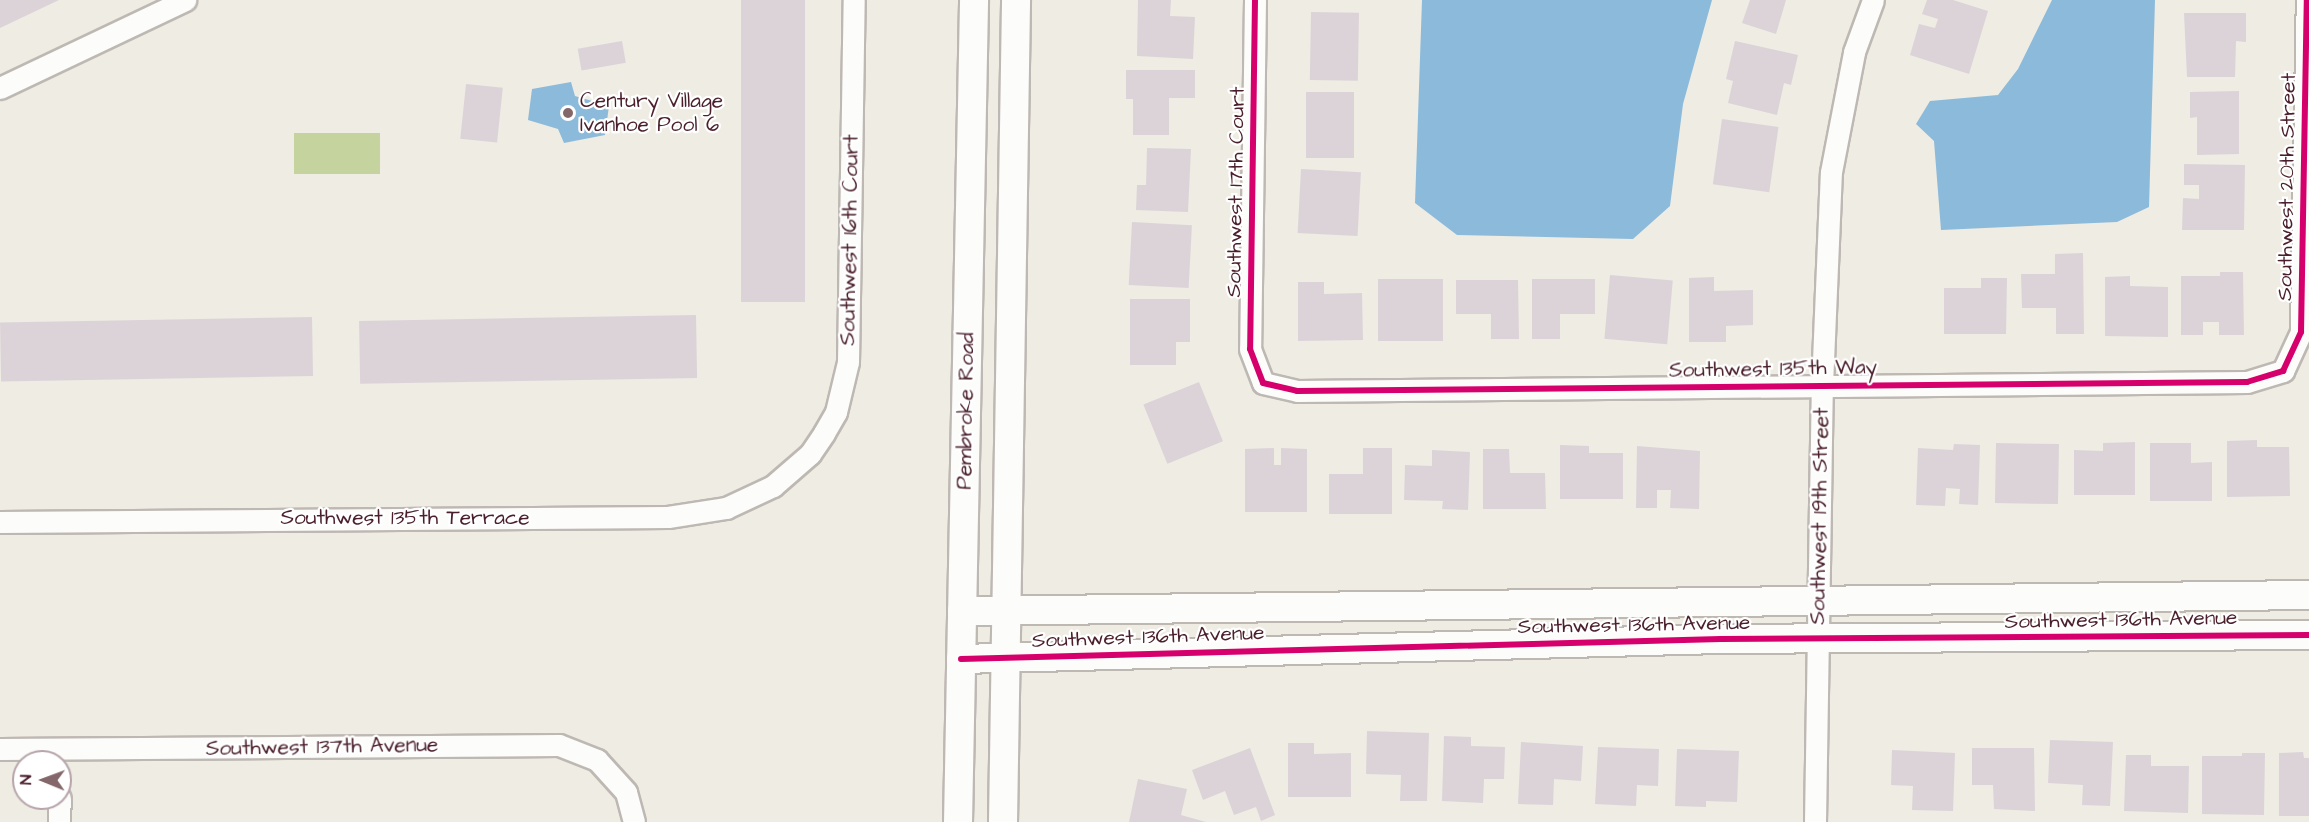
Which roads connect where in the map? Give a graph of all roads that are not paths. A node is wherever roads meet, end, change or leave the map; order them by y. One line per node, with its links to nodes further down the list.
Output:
1 (184, 0): 8 (street)
2 (854, 0): 12 (street, Southwest 16th Court)
3 (974, 0): 17 (street, Pembroke Road)
4 (1016, 0): 16 (street, Pembroke Road)
5 (1255, 0): 10 (street, Southwest 17th Court)
6 (1873, 0): 11 (street, Southwest 19th Street)
7 (2307, 0): 9 (street, Southwest 20th Street)
8 (0, 88)
9 (2283, 370): 11 (street, Southwest 135th Way)
10 (1263, 383): 11 (street, Southwest 135th Way)
11 (1822, 385): 15 (street, Southwest 19th Street)
12 (797, 466): 13 (street, Southwest 135th Terrace)
13 (0, 522)
14 (2309, 595): 15 (street, Southwest 136th Avenue)
15 (1818, 598): 16 (street, Southwest 136th Avenue); 19 (street, Southwest 19th Street)
16 (1007, 610): 17 (street, Southwest 136th Avenue); 20 (street, Pembroke Road)
17 (962, 611): 21 (street, Pembroke Road)
18 (2309, 635): 19 (street, Southwest 136th Avenue)
19 (1818, 639): 20 (street, Southwest 136th Avenue); 26 (street, Southwest 19th Street)
20 (1006, 658): 21 (street, Southwest 136th Avenue); 25 (street, Pembroke Road)
21 (961, 659): 24 (street, Pembroke Road)
22 (72, 756): 23 (street, Southwest 137th Avenue)
23 (634, 822)
24 (958, 822)
25 (1003, 822)
26 (1815, 822)

